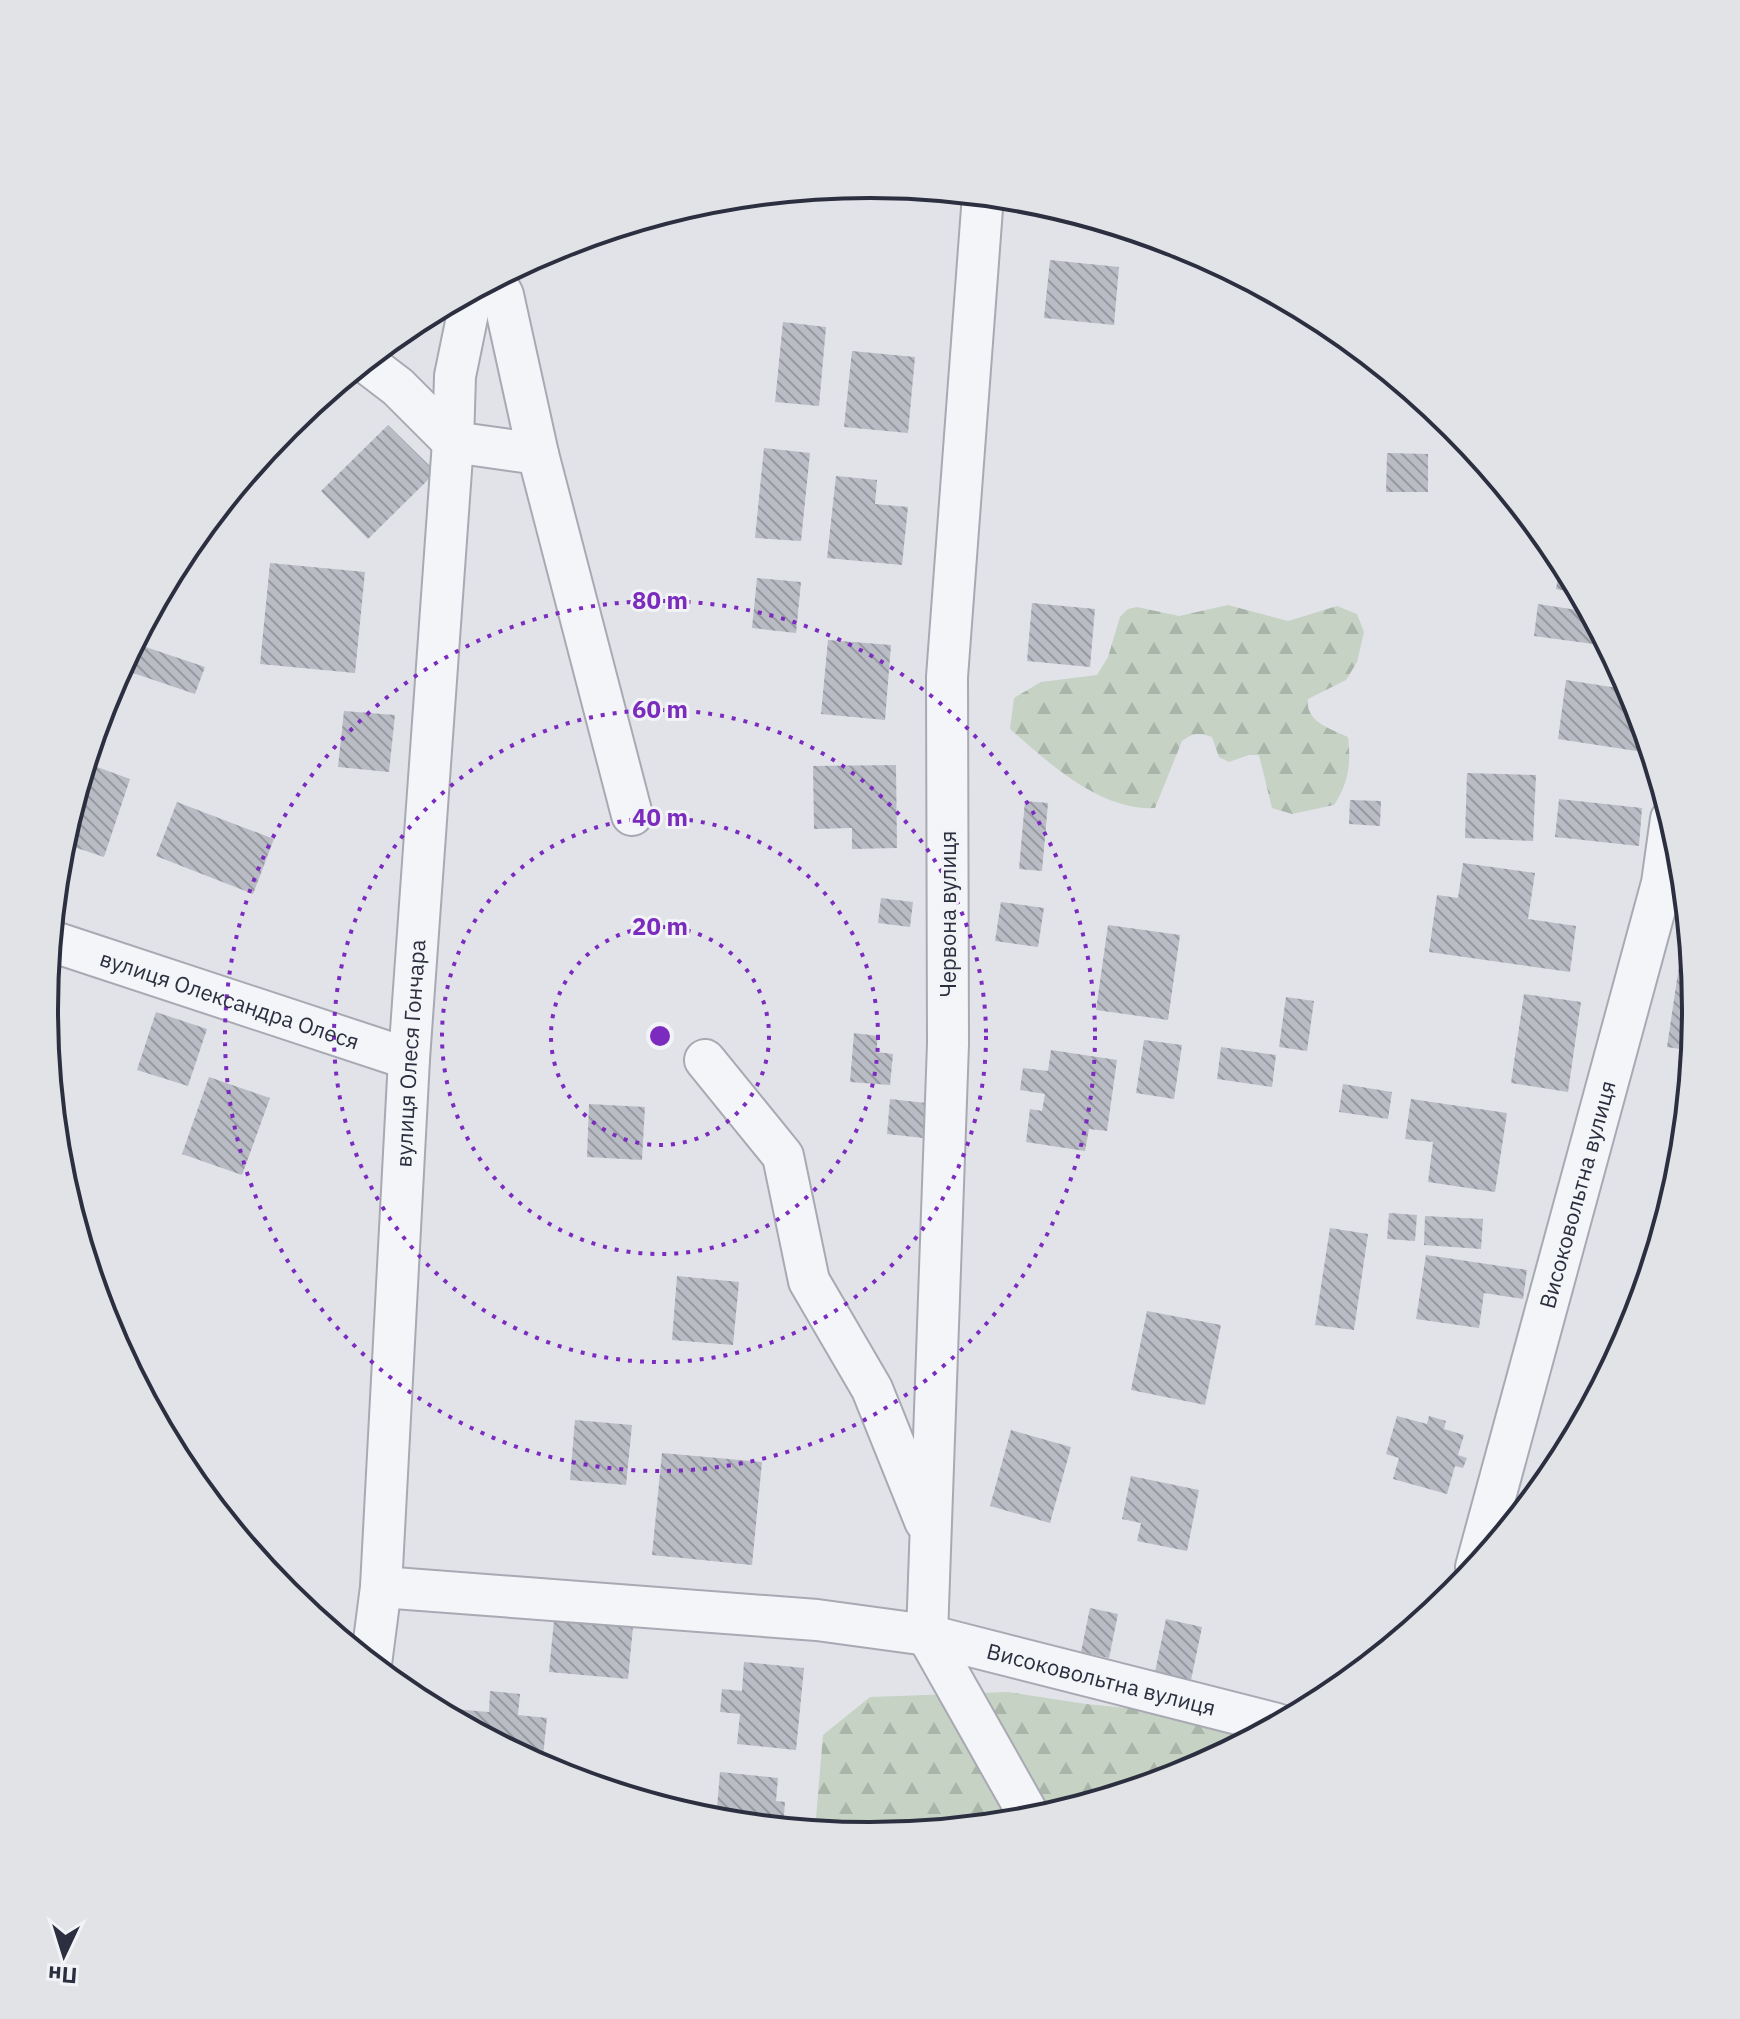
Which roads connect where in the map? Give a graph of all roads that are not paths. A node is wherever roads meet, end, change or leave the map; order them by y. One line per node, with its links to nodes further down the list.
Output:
1 (982, 205): 14 (street, Червона вулиця)
2 (499, 287): 8 (street)
3 (470, 303): 5 (street, вулиця Олеся Гончара)
4 (373, 368): 6 (street)
5 (455, 376): 6 (street); 7 (street, вулиця Олеся Гончара)
6 (398, 387): 7 (street)
7 (453, 442): 8 (street); 12 (street, вулиця Олеся Гончара)
8 (538, 454): 9 (street)
9 (632, 815)
10 (1672, 888): 15 (street, Високовольтна вулиця)
11 (61, 944): 12 (street, вулиця Олександра Олеся)
12 (409, 1059): 16 (street, вулиця Олеся Гончара)
13 (705, 1060): 14 (street)
14 (931, 1536): 17 (street, Червона вулиця)
15 (1484, 1541)
16 (381, 1587): 17 (street, Високовольтна вулиця); 18 (street, вулиця Олеся Гончара)
17 (927, 1635): 19 (street, Високовольтна вулиця); 20 (street)
18 (373, 1651)
19 (1262, 1720)
20 (1024, 1807)

